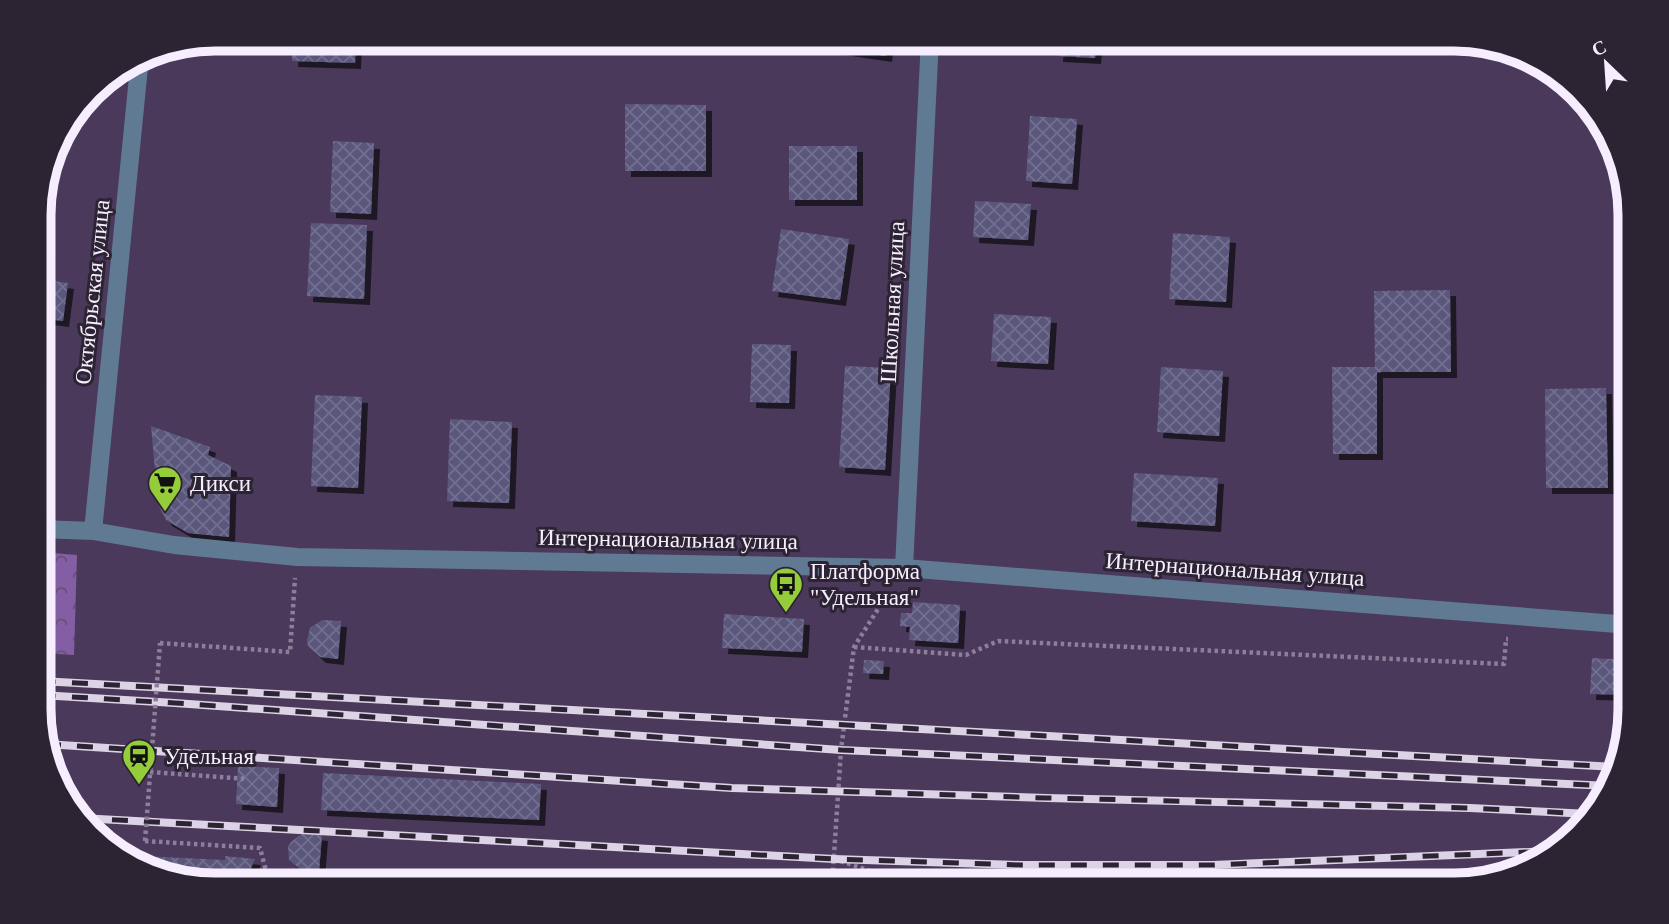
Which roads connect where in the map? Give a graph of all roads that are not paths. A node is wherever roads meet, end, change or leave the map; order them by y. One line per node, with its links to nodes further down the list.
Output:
1 (929, 51): 5 (street, Школьная улица)
2 (138, 71): 4 (street, Октябрьская улица)
3 (51, 529): 4 (street, Интернациональная улица)
4 (93, 531): 5 (street, Интернациональная улица)
5 (904, 568): 6 (street, Интернациональная улица)
6 (1618, 624)

